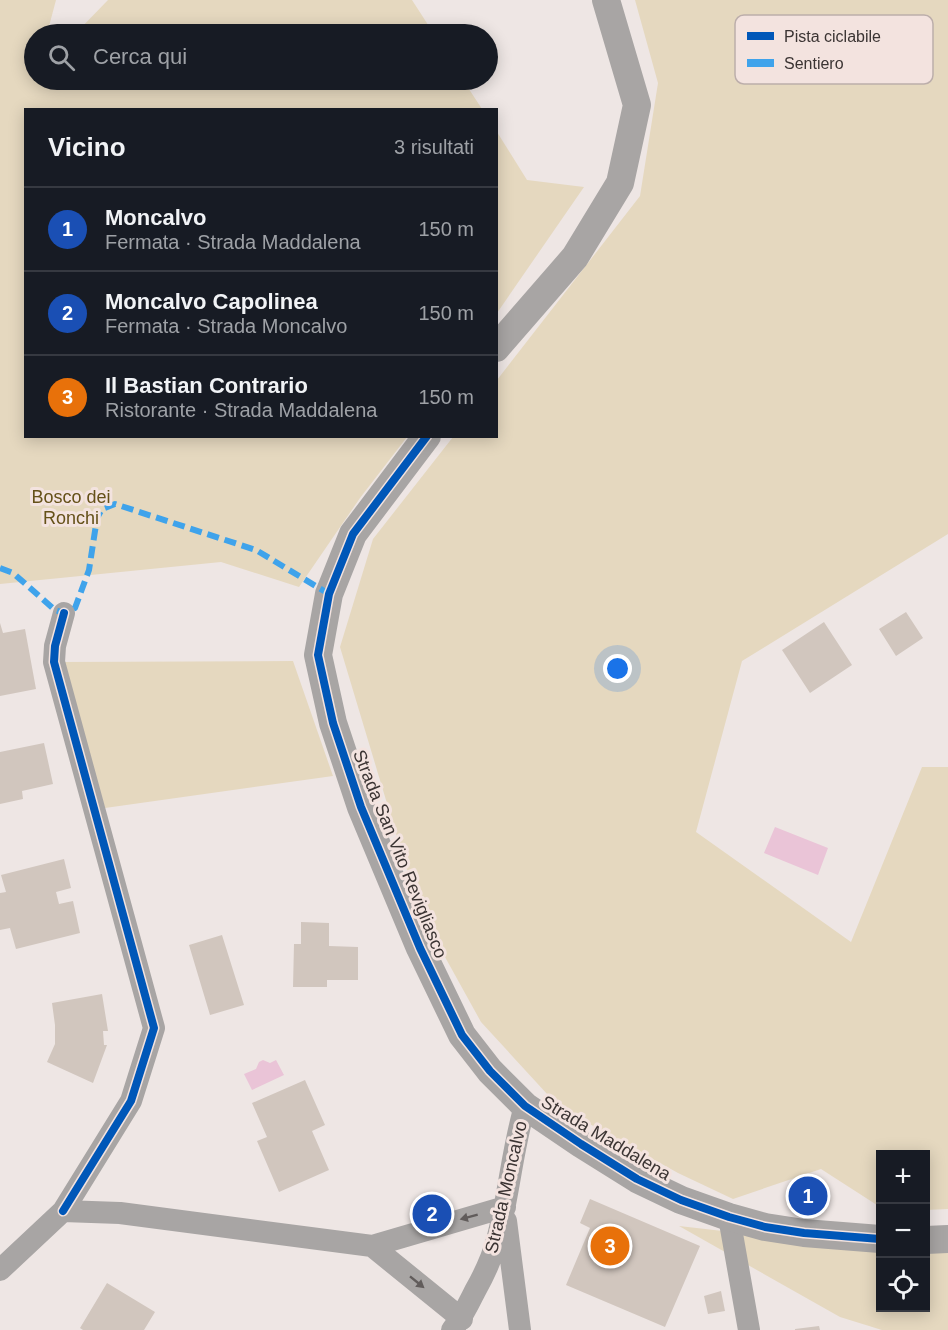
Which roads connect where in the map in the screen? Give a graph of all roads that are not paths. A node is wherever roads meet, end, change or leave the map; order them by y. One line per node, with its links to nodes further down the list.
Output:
1 (606, 0): 2 (street)
2 (498, 346)
3 (425, 438): 5 (street, Strada San Vito Revigliasco)
4 (63, 613): 7 (street)
5 (525, 1106): 6 (street, Strada Moncalvo); 8 (street, Strada Maddalena)
6 (505, 1207): 12 (street, one-way to 12); 14 (street, Strada Moncalvo); 15 (street)
7 (63, 1211): 12 (street); 13 (street)
8 (729, 1217): 9 (street, Strada Maddalena); 16 (street)
9 (876, 1239)
10 (948, 1239): 11 (street)
11 (930, 1240)
12 (372, 1246): 14 (street, one-way to 14)
13 (1, 1271)
14 (457, 1324)
15 (520, 1330)
16 (749, 1330)

